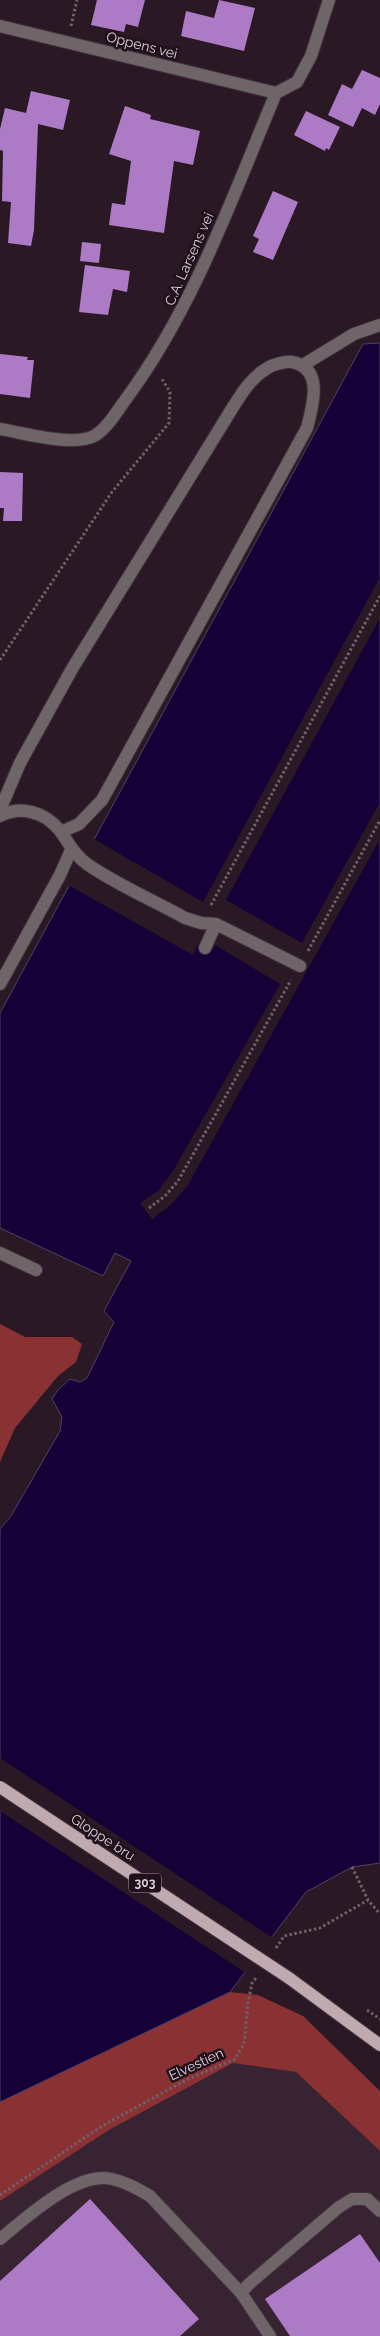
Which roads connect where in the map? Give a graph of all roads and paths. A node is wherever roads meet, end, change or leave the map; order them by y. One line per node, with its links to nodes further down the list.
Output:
1 (77, 0): 4 (path)
2 (329, 0): 5 (street)
3 (0, 26): 4 (street, Oppens vei)
4 (67, 42): 5 (street, Oppens vei)
5 (276, 93): 7 (street, C.A. Larsens vei)
6 (380, 326): 8 (street)
7 (152, 364): 9 (street, C.A. Larsens vei); 11 (path)
8 (303, 365): 12 (street); 15 (street)
9 (0, 429)
10 (380, 596): 17 (path)
11 (0, 660)
12 (0, 810)
13 (0, 816): 15 (street)
14 (380, 820): 20 (path)
15 (61, 832): 16 (street)
16 (71, 850): 17 (street); 21 (street)
17 (201, 923): 18 (street)
18 (216, 924): 19 (street); 20 (street)
19 (205, 948)
20 (300, 966): 22 (path)
21 (0, 984)
22 (150, 1208)
23 (0, 1253): 24 (street)
24 (36, 1270)
25 (0, 1787): 31 (main road, Gloppe bru / 303, bridge)
26 (352, 1867): 27 (path)
27 (368, 1900): 28 (path); 29 (path)
28 (380, 1914)
29 (274, 1952)
30 (258, 1976): 32 (path, Elvestien)
31 (380, 2045)
32 (0, 2195)
33 (380, 2211): 35 (street)
34 (0, 2240): 35 (street)
35 (241, 2293): 36 (street)
36 (270, 2336)

